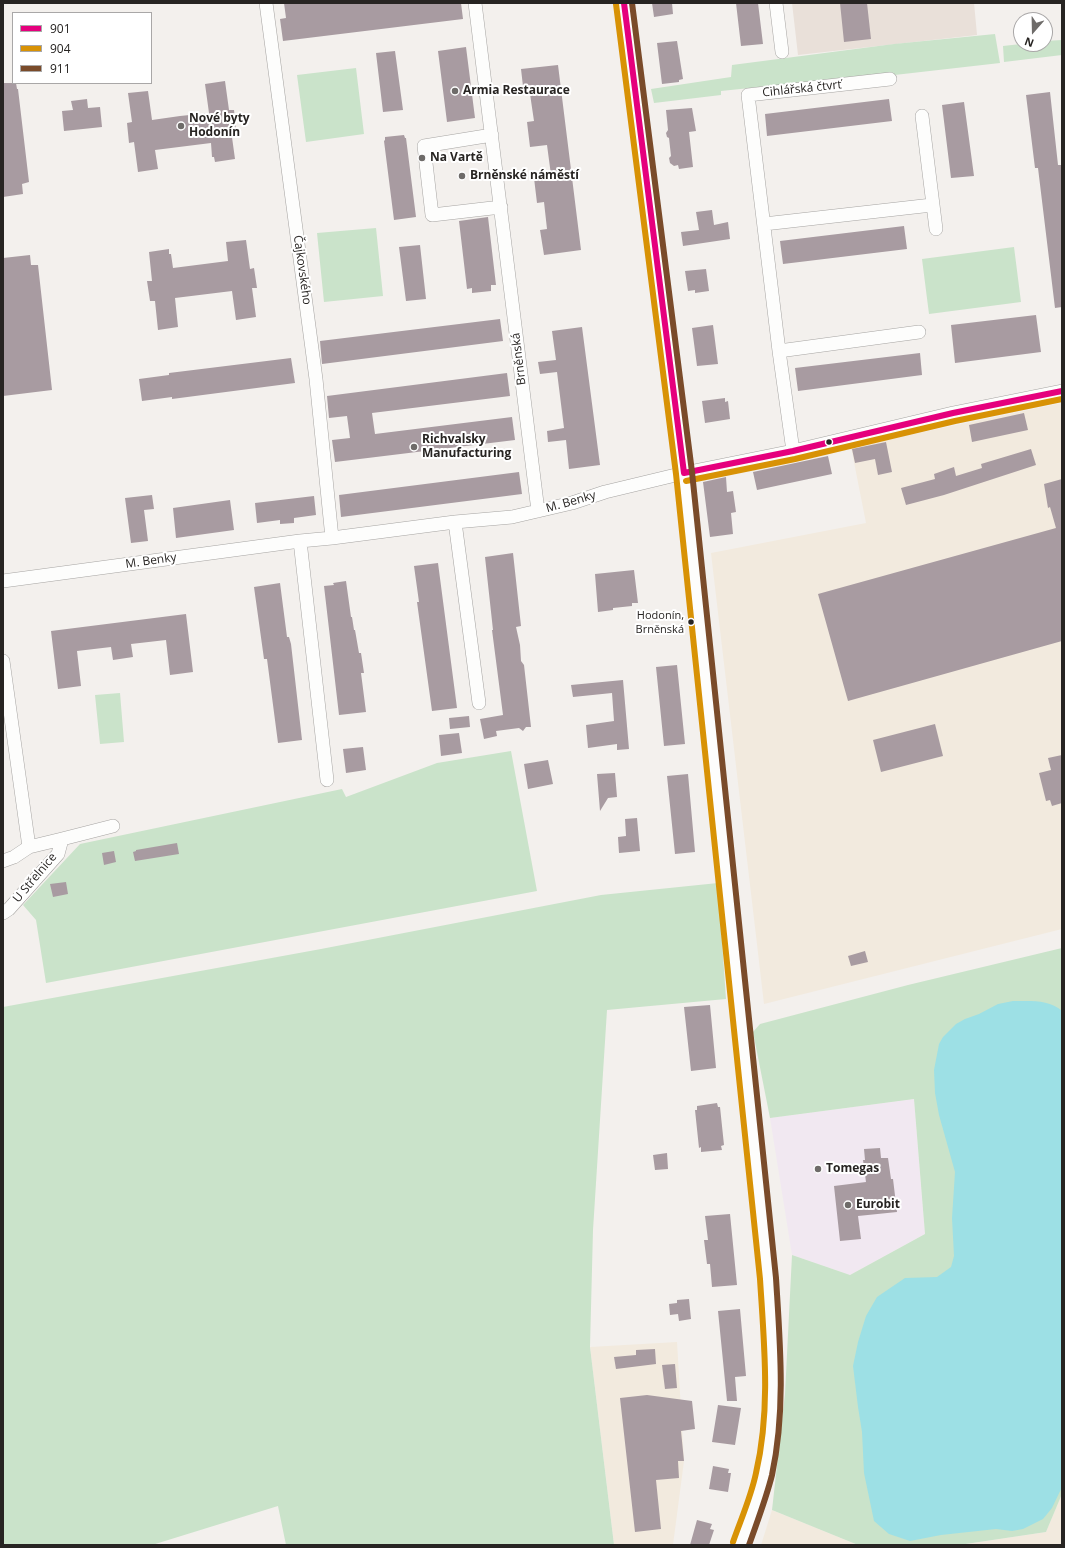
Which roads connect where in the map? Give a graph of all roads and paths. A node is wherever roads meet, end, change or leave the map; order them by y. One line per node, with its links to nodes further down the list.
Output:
1 (266, 3): 20 (street, Čajkovského)
2 (475, 3): 8 (street)
3 (624, 3): 17 (main road)
4 (776, 3): 5 (street)
5 (782, 52)
6 (890, 79): 11 (street, Cihlářská čtvrť)
7 (922, 116): 9 (street)
8 (492, 135): 10 (street); 10 (street)
9 (932, 205): 11 (street); 12 (street)
10 (501, 206): 18 (street, Brněnská)
11 (764, 224): 14 (street, Cihlářská čtvrť)
12 (936, 229)
13 (919, 332): 14 (street)
14 (779, 351): 16 (street, Cihlářská čtvrť)
15 (1062, 391): 16 (street, M. Benky)
16 (793, 451): 17 (street, M. Benky)
17 (684, 473): 18 (street, M. Benky); 31 (main road)
18 (538, 511): 19 (street, M. Benky)
19 (455, 522): 20 (street, M. Benky); 24 (street)
20 (332, 538): 21 (street, M. Benky)
21 (300, 541): 22 (street, M. Benky); 25 (street)
22 (3, 581)
23 (3, 661): 28 (street)
24 (478, 703)
25 (327, 780)
26 (113, 826): 27 (street, U Střelnice)
27 (62, 839): 28 (street, U Střelnice); 30 (street, U Střelnice)
28 (29, 847): 29 (street, U Střelnice)
29 (3, 861)
30 (3, 913)
31 (740, 1545)

